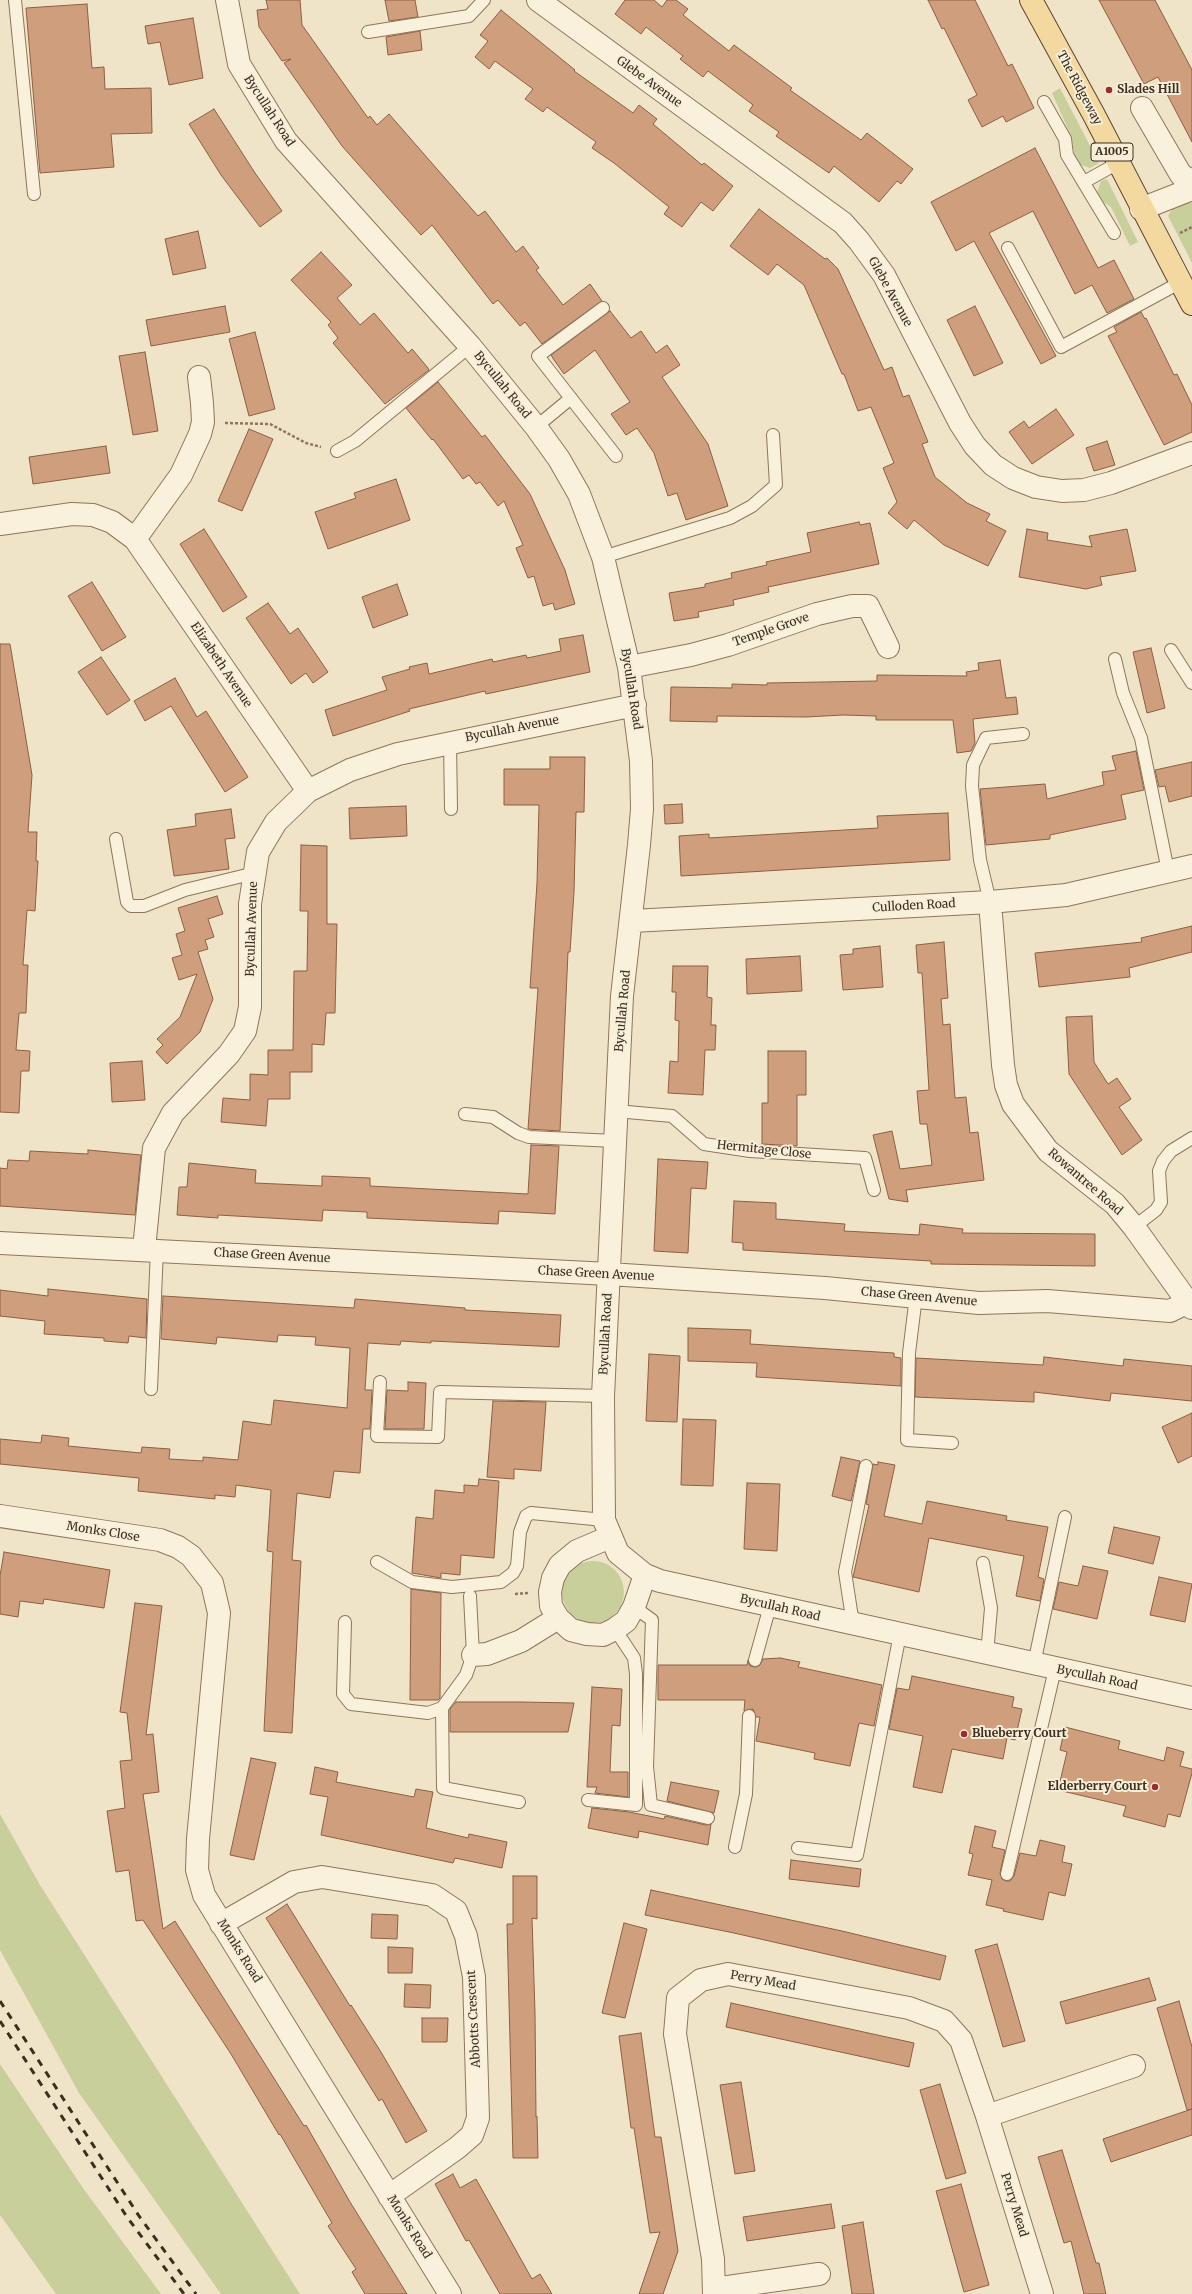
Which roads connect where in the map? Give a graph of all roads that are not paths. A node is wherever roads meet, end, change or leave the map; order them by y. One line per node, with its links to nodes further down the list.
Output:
1 (15, 0): 12 (lane)
2 (227, 0): 19 (street, Bycullah Road)
3 (484, 0): 6 (lane)
4 (538, 0): 25 (street, Glebe Avenue)
5 (1031, 0): 9 (main road, The Ridgeway / A1005)
6 (368, 32)
7 (1044, 102): 11 (lane)
8 (1142, 108): 10 (street)
9 (1118, 163): 11 (lane); 13 (main road, The Ridgeway / A1005)
10 (1189, 179): 13 (street)
11 (1084, 182): 14 (lane)
12 (34, 194)
13 (1141, 209): 16 (main road, The Ridgeway / A1005)
14 (1114, 233)
15 (1008, 248): 16 (lane)
16 (1181, 282): 17 (main road, The Ridgeway / A1005)
17 (1192, 304)
18 (603, 308): 21 (lane)
19 (470, 346): 22 (street, Bycullah Road); 24 (lane)
20 (199, 377): 28 (street)
21 (571, 398): 22 (lane); 26 (lane)
22 (536, 427): 29 (street, Bycullah Road)
23 (773, 435): 29 (lane)
24 (337, 451)
25 (1192, 453)
26 (616, 456)
27 (0, 524): 28 (street, Elizabeth Avenue)
28 (135, 539): 38 (street, Elizabeth Avenue)
29 (603, 557): 33 (street, Bycullah Road)
30 (888, 647): 33 (street, Temple Grove)
31 (1171, 650): 34 (lane)
32 (1115, 659): 42 (lane)
33 (629, 667): 35 (street, Bycullah Road)
34 (1192, 683)
35 (635, 706): 37 (street, Bycullah Avenue); 45 (street, Bycullah Road)
36 (1022, 734): 44 (lane)
37 (450, 742): 38 (street, Bycullah Avenue); 39 (lane)
38 (308, 790): 43 (street, Bycullah Avenue)
39 (451, 809)
40 (116, 839): 43 (lane)
41 (1192, 866): 42 (street, Culloden Road)
42 (1168, 871): 44 (street, Culloden Road)
43 (255, 873): 53 (street, Bycullah Avenue)
44 (990, 902): 45 (street, Culloden Road); 51 (street, Rowantree Road)
45 (632, 921): 46 (street, Bycullah Road)
46 (616, 1111): 49 (street, Bycullah Road); 50 (lane, Hermitage Close)
47 (465, 1114): 49 (lane)
48 (1192, 1138): 51 (lane)
49 (615, 1141): 54 (street, Bycullah Road)
50 (874, 1190)
51 (1134, 1227): 56 (street, Rowantree Road)
52 (0, 1243): 53 (street, Chase Green Avenue)
53 (151, 1250): 54 (street, Chase Green Avenue); 58 (lane)
54 (609, 1274): 55 (street, Chase Green Avenue); 59 (street, Bycullah Road)
55 (916, 1296): 56 (street, Chase Green Avenue); 60 (lane)
56 (1190, 1305)
57 (380, 1382): 59 (lane)
58 (151, 1389)
59 (603, 1396): 64 (street, Bycullah Road)
60 (952, 1443)
61 (866, 1466): 74 (lane)
62 (0, 1516): 67 (street, Monks Close)
63 (1065, 1517): 80 (lane)
64 (607, 1528): 65 (lane); 68 (street, Bycullah Road); 72 (street)
65 (377, 1562)
66 (983, 1563): 77 (lane)
67 (200, 1565): 91 (street, Monks Road)
68 (645, 1575): 70 (street, Bycullah Road); 71 (street)
69 (470, 1596): 78 (lane)
70 (770, 1606): 74 (street, Bycullah Road); 79 (lane)
71 (634, 1607): 75 (street); 87 (lane)
72 (558, 1618): 75 (street); 78 (street)
73 (345, 1622): 83 (lane)
74 (853, 1624): 76 (street, Bycullah Road)
75 (615, 1628): 85 (lane)
76 (900, 1634): 77 (street, Bycullah Road); 89 (lane)
77 (987, 1654): 80 (street, Bycullah Road)
78 (473, 1655): 83 (lane)
79 (755, 1660)
80 (1034, 1664): 81 (street, Bycullah Road)
81 (1055, 1669): 82 (street, Bycullah Road); 90 (lane)
82 (1192, 1698)
83 (442, 1708): 86 (lane)
84 (749, 1716): 88 (lane)
85 (588, 1800)
86 (519, 1802)
87 (708, 1818)
88 (735, 1847)
89 (798, 1848)
90 (1007, 1874)
91 (221, 1924): 94 (street, Monks Road); 94 (street, Abbotts Crescent)
92 (1134, 2066): 93 (street)
93 (987, 2116): 96 (street, Perry Mead); 98 (street, Perry Mead)
94 (389, 2196): 97 (street, Monks Road)
95 (819, 2274): 96 (street, Perry Mead)
96 (714, 2292)
97 (450, 2294)
98 (1042, 2294)

